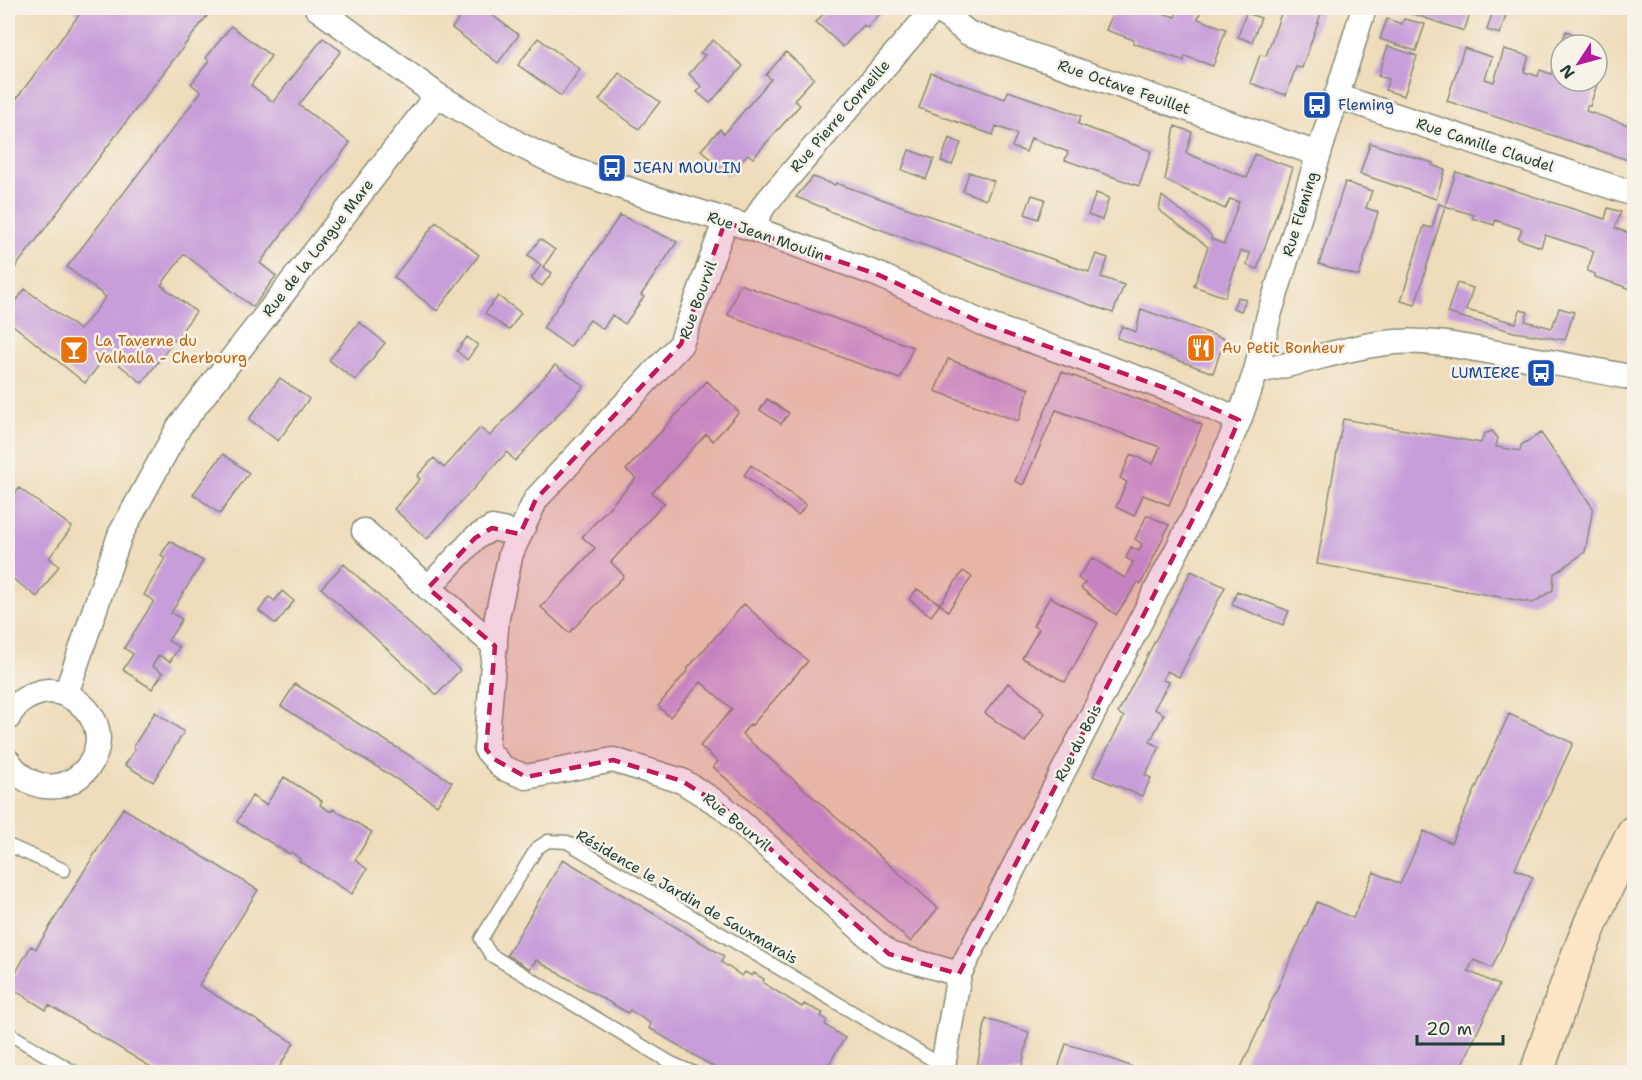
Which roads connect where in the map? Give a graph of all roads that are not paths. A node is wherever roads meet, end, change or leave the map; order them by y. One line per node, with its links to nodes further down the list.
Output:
1 (317, 8): 4 (street, Rue Jean Moulin)
2 (936, 8): 6 (street, Rue Octave Feuillet); 9 (street, Rue Pierre Corneille)
3 (1364, 8): 5 (street, Rue Fleming)
4 (437, 95): 8 (street, Rue Jean Moulin); 17 (street, Rue de la Longue Mare)
5 (1336, 96): 6 (street, Rue Fleming); 7 (street, Rue Camille Claudel)
6 (1318, 154): 10 (street, Rue Fleming)
7 (1635, 194)
8 (725, 222): 9 (street, Rue Jean Moulin); 14 (street, Rue Bourvil)
9 (754, 229): 12 (street, Rue Jean Moulin)
10 (1256, 371): 11 (street); 12 (street, Rue Fleming)
11 (1635, 378)
12 (1239, 420): 23 (street, Rue du Bois)
13 (364, 531): 15 (street)
14 (520, 534): 15 (street); 16 (street, Rue Bourvil)
15 (428, 588): 16 (street)
16 (495, 646): 23 (street, Rue Bourvil)
17 (66, 694): 18 (street); 19 (street)
18 (8, 715)
19 (8, 761)
20 (1635, 832): 28 (street)
21 (8, 845): 22 (lane)
22 (64, 870)
23 (959, 974): 25 (street, Rue du Bois)
24 (8, 1033): 26 (lane)
25 (942, 1069): 27 (lane, Résidence le Jardin de Sauxmarais)
26 (74, 1072)
27 (692, 1072)
28 (1537, 1072)

